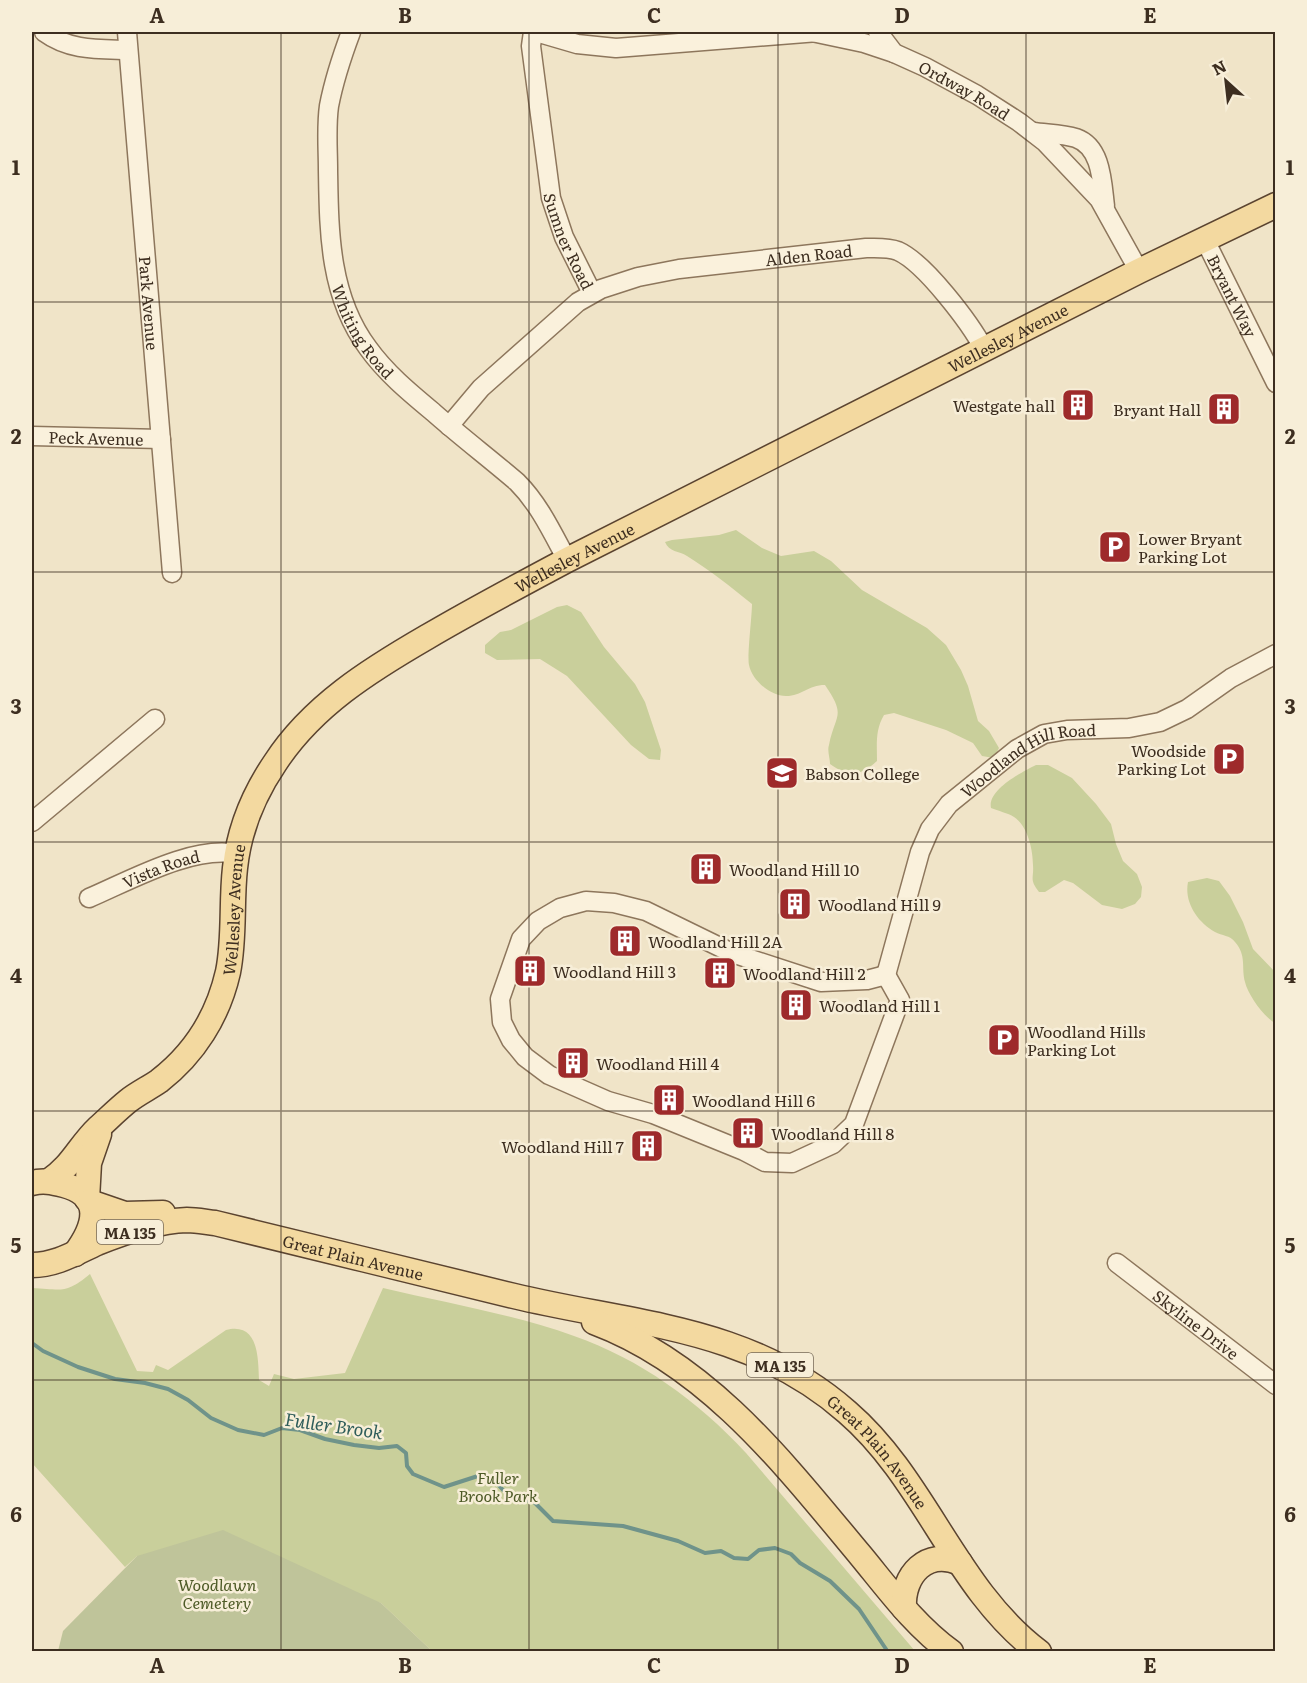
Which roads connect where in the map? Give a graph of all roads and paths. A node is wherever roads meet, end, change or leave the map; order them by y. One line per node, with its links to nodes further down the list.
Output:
1 (45, 32): 8 (street)
2 (127, 32): 8 (street, Park Avenue)
3 (534, 32): 4 (street); 15 (street, Sumner Road)
4 (812, 32): 5 (street); 9 (street, Ordway Road)
5 (818, 32)
6 (878, 32): 9 (street, Ordway Road)
7 (351, 33): 18 (street, Whiting Road)
8 (128, 50): 20 (street, Park Avenue)
9 (894, 53): 10 (street, Ordway Road)
10 (1033, 132): 12 (street, Ordway Road); 12 (street, Ordway Road)
11 (1275, 205): 13 (main road, Wellesley Avenue)
12 (1105, 207): 14 (street, Ordway Road)
13 (1205, 240): 14 (main road, Wellesley Avenue); 17 (street, Bryant Way)
14 (1138, 271): 16 (main road, Wellesley Avenue)
15 (592, 293): 16 (street, Alden Road); 18 (street, Sumner Road)
16 (984, 349): 21 (main road, Wellesley Avenue)
17 (1275, 383)
18 (449, 426): 21 (street, Whiting Road)
19 (32, 436): 20 (street, Peck Avenue)
20 (161, 439): 22 (street, Park Avenue)
21 (567, 560): 26 (main road, Wellesley Avenue)
22 (172, 573)
23 (1275, 654): 28 (street, Woodland Hill Road)
24 (155, 719): 25 (street)
25 (32, 822)
26 (237, 854): 27 (street, Vista Road); 29 (main road, Wellesley Avenue)
27 (89, 898)
28 (886, 975): 28 (street)
29 (104, 1122): 30 (main road, Wellesley Avenue); 31 (main road, Wellesley Avenue)
30 (38, 1180): 31 (main road, MA 135)
31 (88, 1200): 32 (main road, Great Plain Avenue / MA 135); 33 (main road, Wellesley Avenue)
32 (188, 1220): 33 (main road, Great Plain Avenue / MA 135); 36 (main road, Great Plain Avenue / MA 135)
33 (75, 1254): 35 (main road, MA 135)
34 (1117, 1263): 37 (street, Skyline Drive)
35 (32, 1265)
36 (518, 1297): 38 (main road, Great Plain Avenue / MA 135); 39 (main road, Great Plain Avenue / MA 135)
37 (1275, 1385)
38 (960, 1563): 39 (main road); 41 (main road, Great Plain Avenue / MA 135)
39 (904, 1608): 40 (main road, Great Plain Avenue / MA 135)
40 (932, 1642): 42 (main road, Great Plain Avenue / MA 135)
41 (1038, 1651)
42 (951, 1652)

